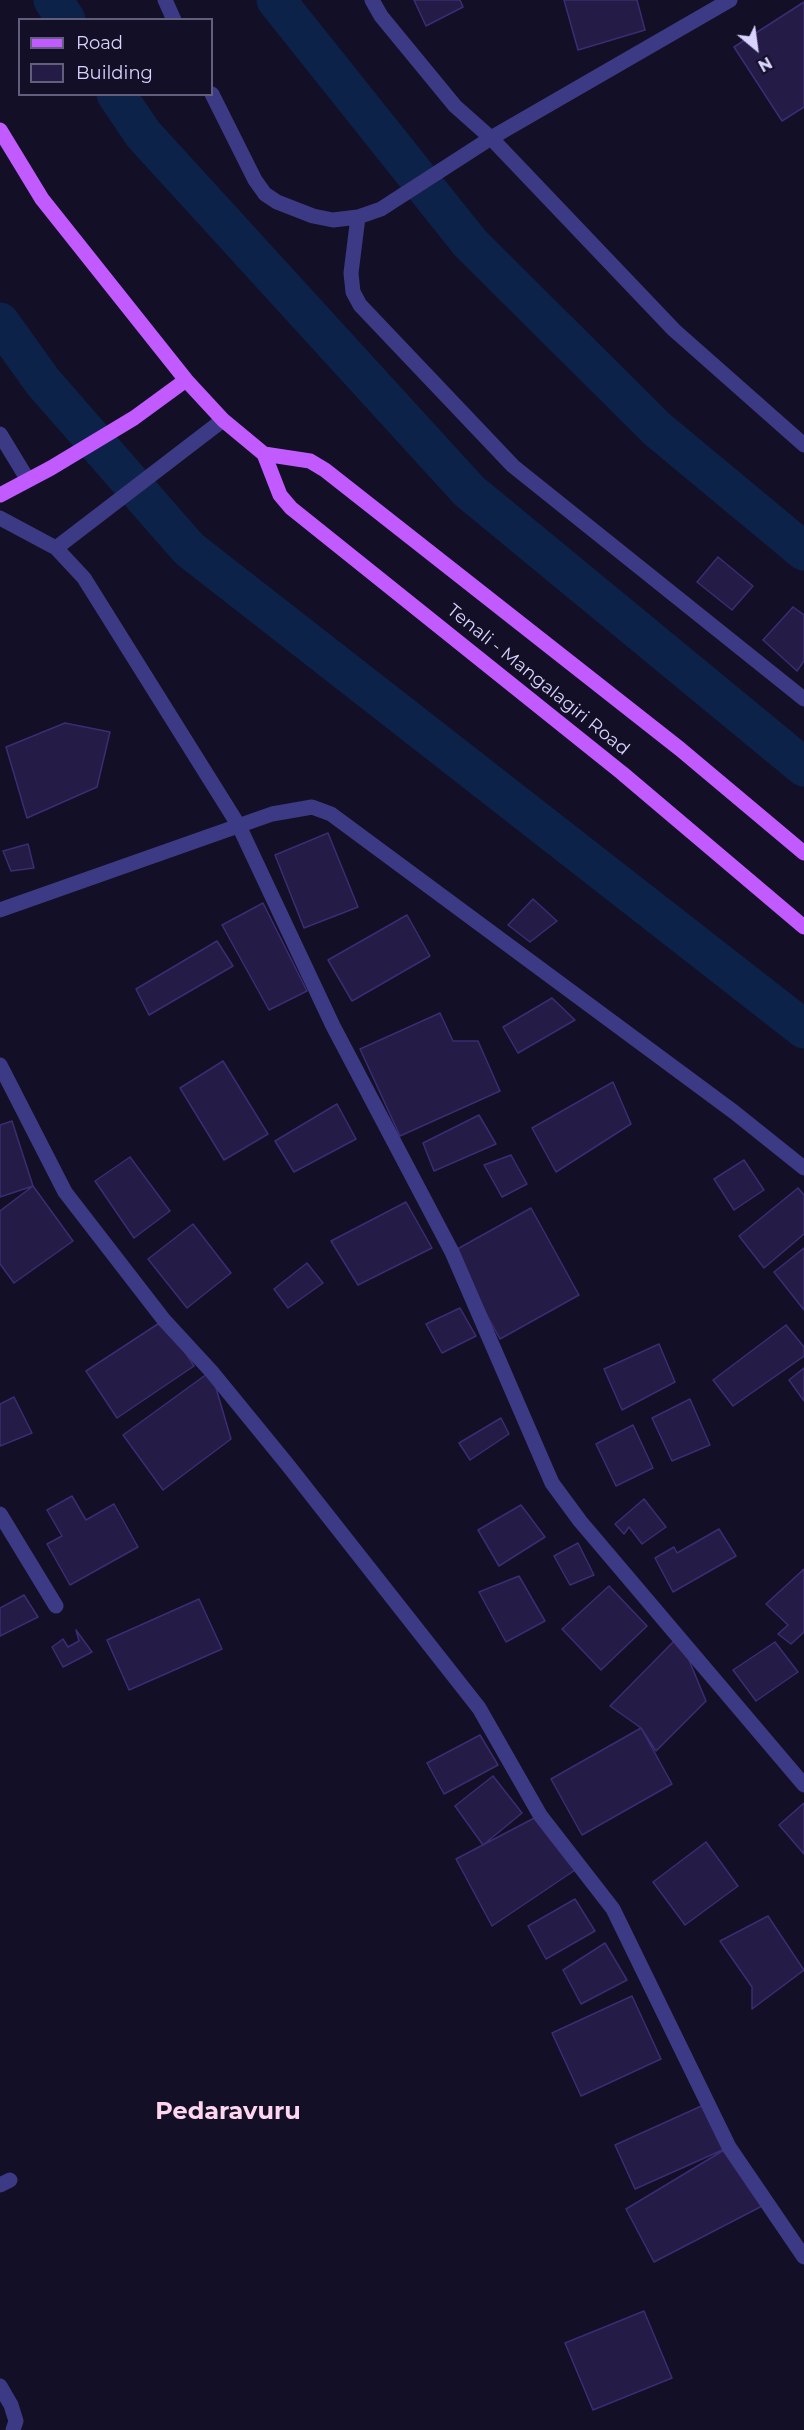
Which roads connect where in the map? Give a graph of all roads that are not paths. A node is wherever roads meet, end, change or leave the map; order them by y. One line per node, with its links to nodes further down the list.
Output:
1 (165, 0): 4 (street)
2 (372, 0): 7 (street)
3 (730, 0): 7 (street)
4 (173, 18)
5 (213, 96): 8 (street)
6 (0, 130): 9 (main road)
7 (491, 138): 8 (street); 12 (street)
8 (358, 217): 18 (street)
9 (186, 381): 10 (main road); 14 (main road)
10 (223, 420): 13 (main road); 17 (street)
11 (0, 434): 14 (street)
12 (804, 445)
13 (264, 454): 20 (main road); 22 (main road, Tenali - Mangalagiri Road)
14 (28, 480): 15 (main road)
15 (0, 495)
16 (0, 518): 17 (street)
17 (56, 548): 19 (street)
18 (804, 699)
19 (239, 826): 21 (street); 24 (street); 27 (street)
20 (804, 853)
21 (0, 910)
22 (804, 927)
23 (0, 1065): 28 (street)
24 (804, 1168)
25 (0, 1514): 26 (street)
26 (56, 1606)
27 (804, 1785)
28 (804, 2257)
29 (0, 2386): 30 (street)
30 (14, 2430)

